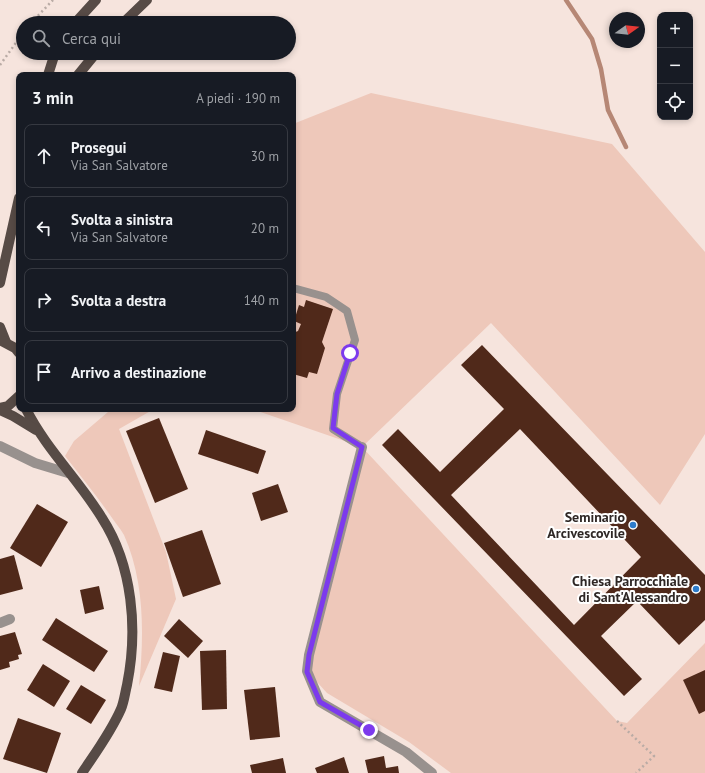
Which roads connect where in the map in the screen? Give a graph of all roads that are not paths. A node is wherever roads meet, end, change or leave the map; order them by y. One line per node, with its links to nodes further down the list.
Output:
1 (96, 0): 3 (main road)
2 (147, 0): 4 (main road)
3 (81, 16)
4 (130, 16)
5 (53, 60): 7 (main road)
6 (90, 60): 8 (main road)
7 (49, 72)
8 (80, 72)
9 (16, 211): 10 (main road)
10 (0, 283)
11 (296, 289): 20 (lane)
12 (0, 327): 13 (main road)
13 (3, 341): 14 (main road)
14 (16, 351)
15 (16, 399): 16 (main road)
16 (0, 409): 18 (main road)
17 (27, 412): 18 (main road)
18 (36, 430): 21 (main road)
19 (0, 446): 21 (street)
20 (362, 447): 25 (street)
21 (68, 473): 24 (main road)
22 (10, 619): 23 (street)
23 (0, 623)
24 (82, 773)
25 (432, 773)

